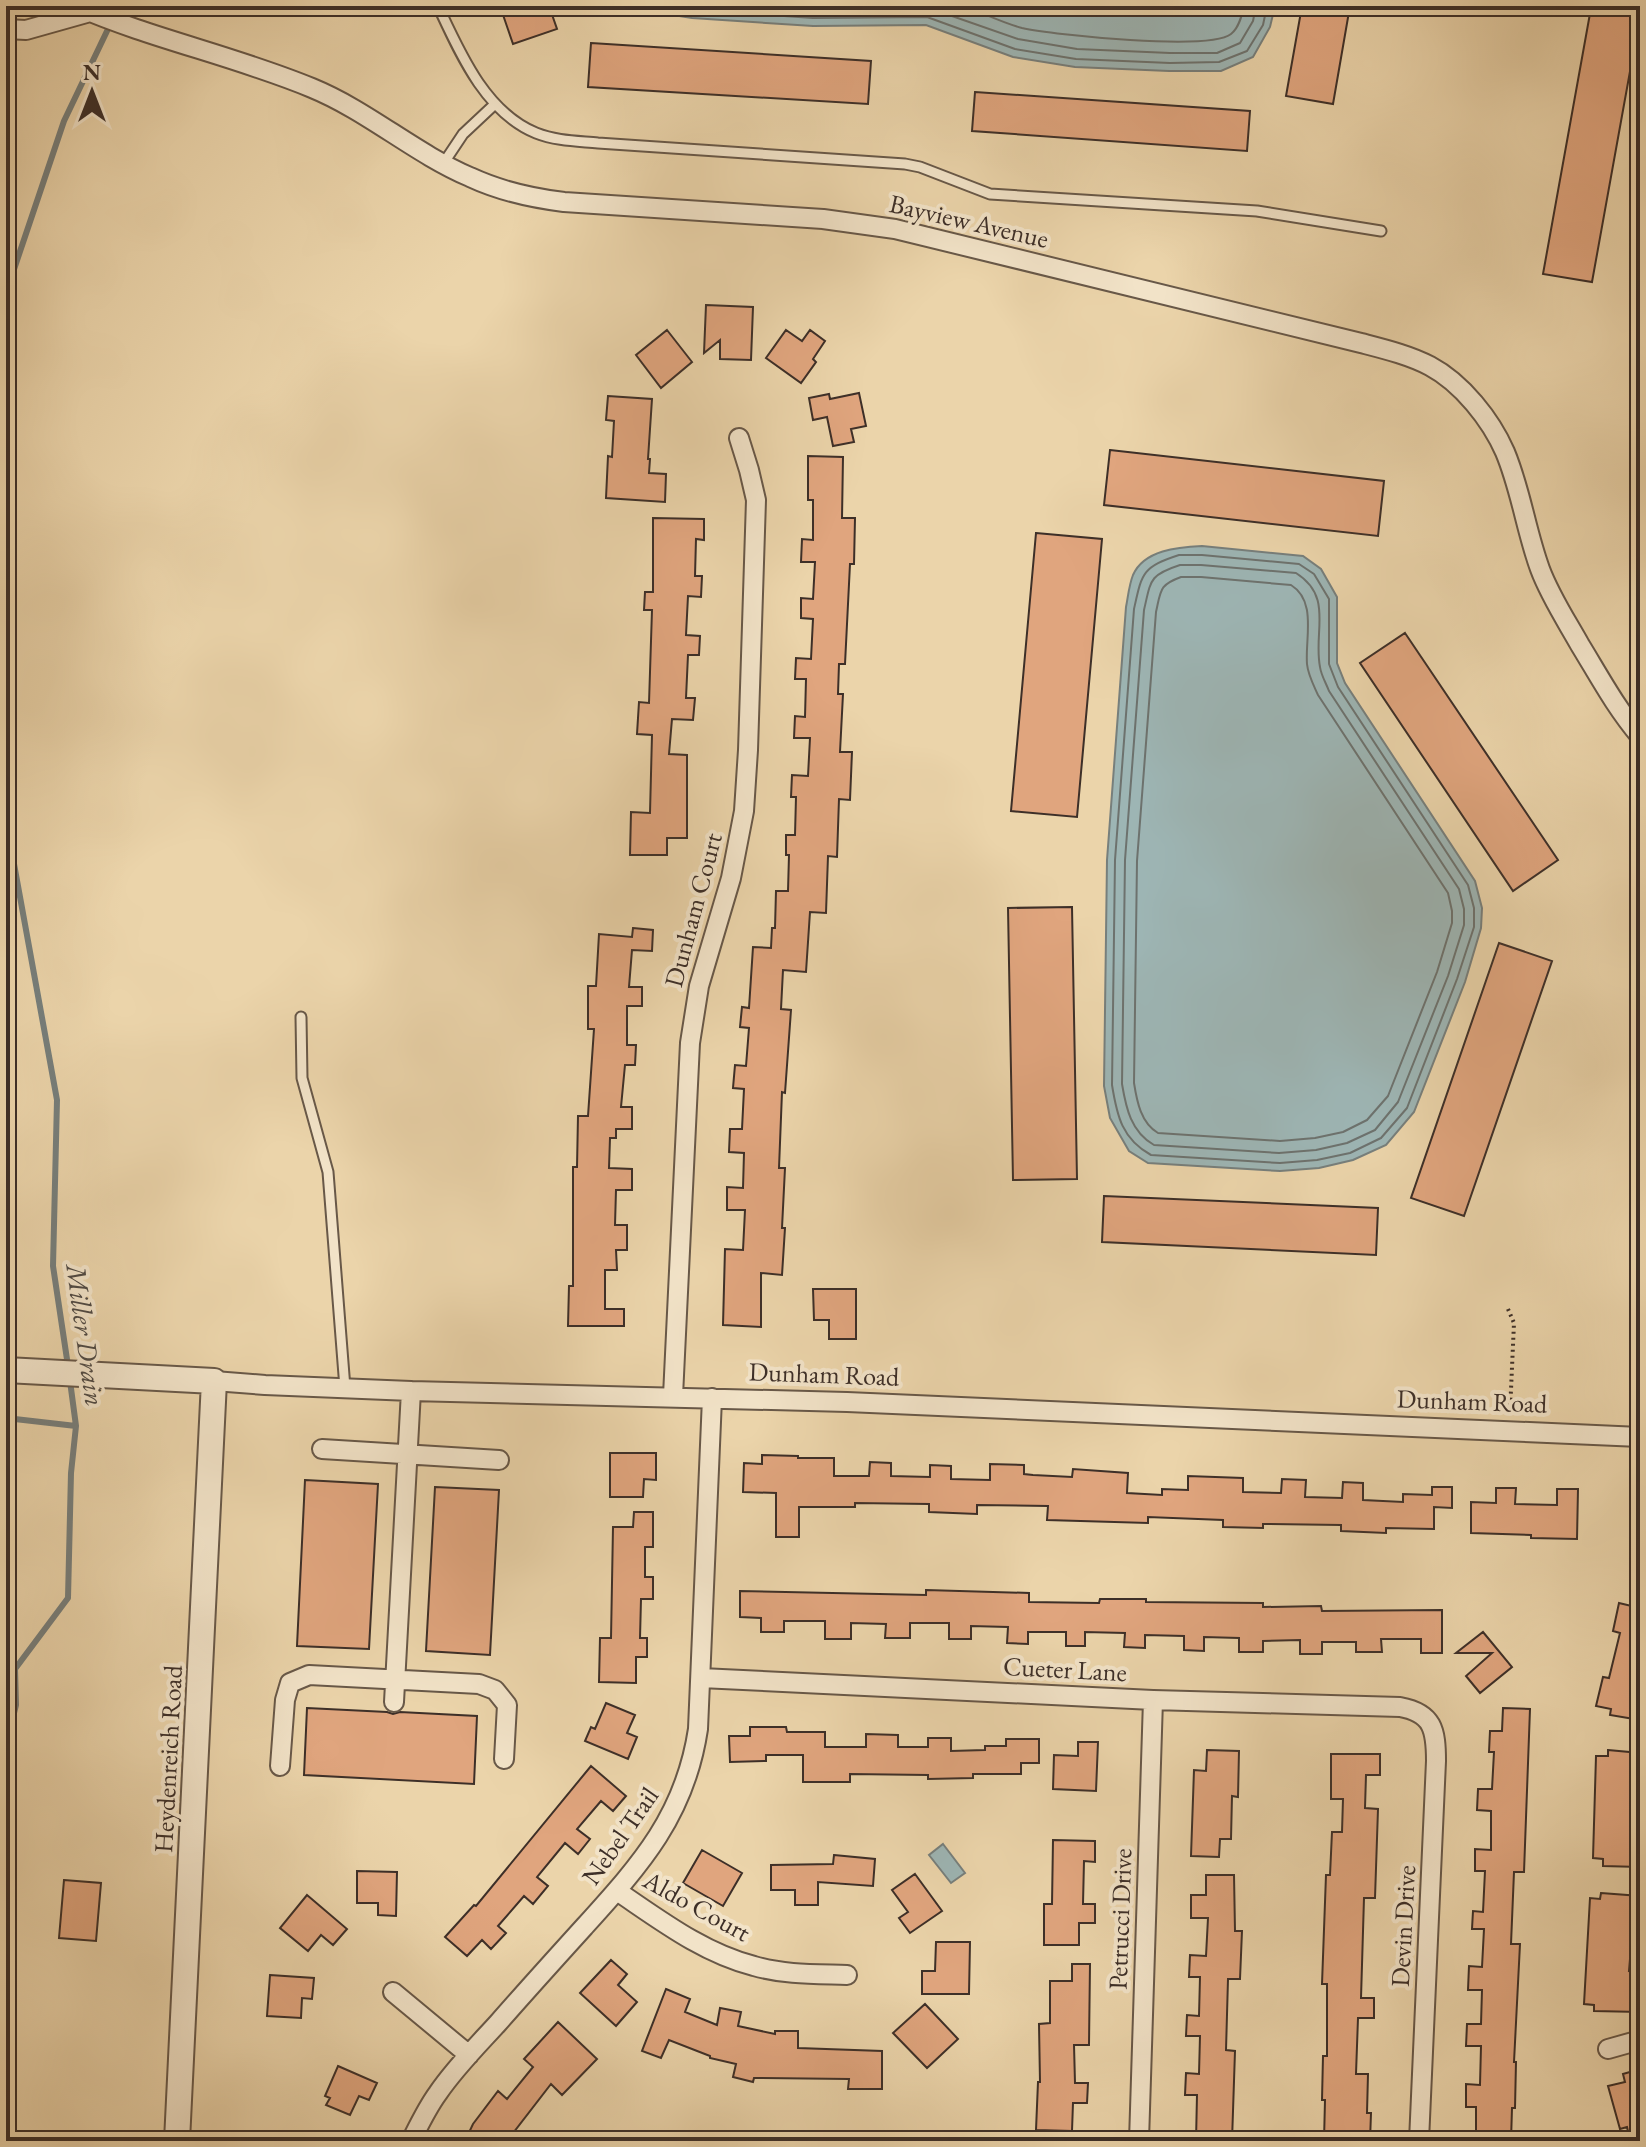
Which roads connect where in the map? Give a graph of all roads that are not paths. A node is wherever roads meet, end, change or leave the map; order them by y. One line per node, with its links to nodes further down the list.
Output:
1 (438, 6): 4 (lane)
2 (83, 9): 3 (street, Bayview Avenue); 5 (street, Bayview Avenue)
3 (6, 29)
4 (495, 104): 5 (lane); 6 (lane)
5 (443, 164): 8 (street, Bayview Avenue)
6 (1381, 231)
7 (739, 438): 14 (street, Dunham Court)
8 (1640, 736)
9 (301, 1017): 12 (lane)
10 (6, 1370): 11 (street, Dunham Road)
11 (214, 1381): 12 (street, Dunham Road); 33 (street, Heydenreich Road)
12 (345, 1388): 13 (street, Dunham Road)
13 (411, 1391): 14 (street, Dunham Road); 18 (street)
14 (673, 1396): 15 (street, Dunham Road)
15 (712, 1398): 16 (street, Dunham Road); 20 (street, Nebel Trail)
16 (1640, 1437)
17 (322, 1449): 18 (street)
18 (408, 1455): 19 (street); 21 (street)
19 (499, 1460)
20 (701, 1678): 22 (street, Cueter Lane); 27 (street, Nebel Trail)
21 (395, 1680): 23 (street); 25 (street); 26 (street)
22 (1153, 1700): 24 (street, Cueter Lane); 35 (street, Petrucci Drive)
23 (394, 1702)
24 (1424, 1715): 36 (street, Devin Drive)
25 (504, 1759)
26 (280, 1766)
27 (617, 1891): 28 (street, Aldo Court); 32 (street, Nebel Trail)
28 (847, 1975)
29 (393, 1992): 32 (street)
30 (1640, 2040): 31 (street)
31 (1608, 2049)
32 (469, 2055): 34 (street, Nebel Trail)
33 (177, 2141)
34 (411, 2141)
35 (1139, 2141)
36 (1419, 2141)

